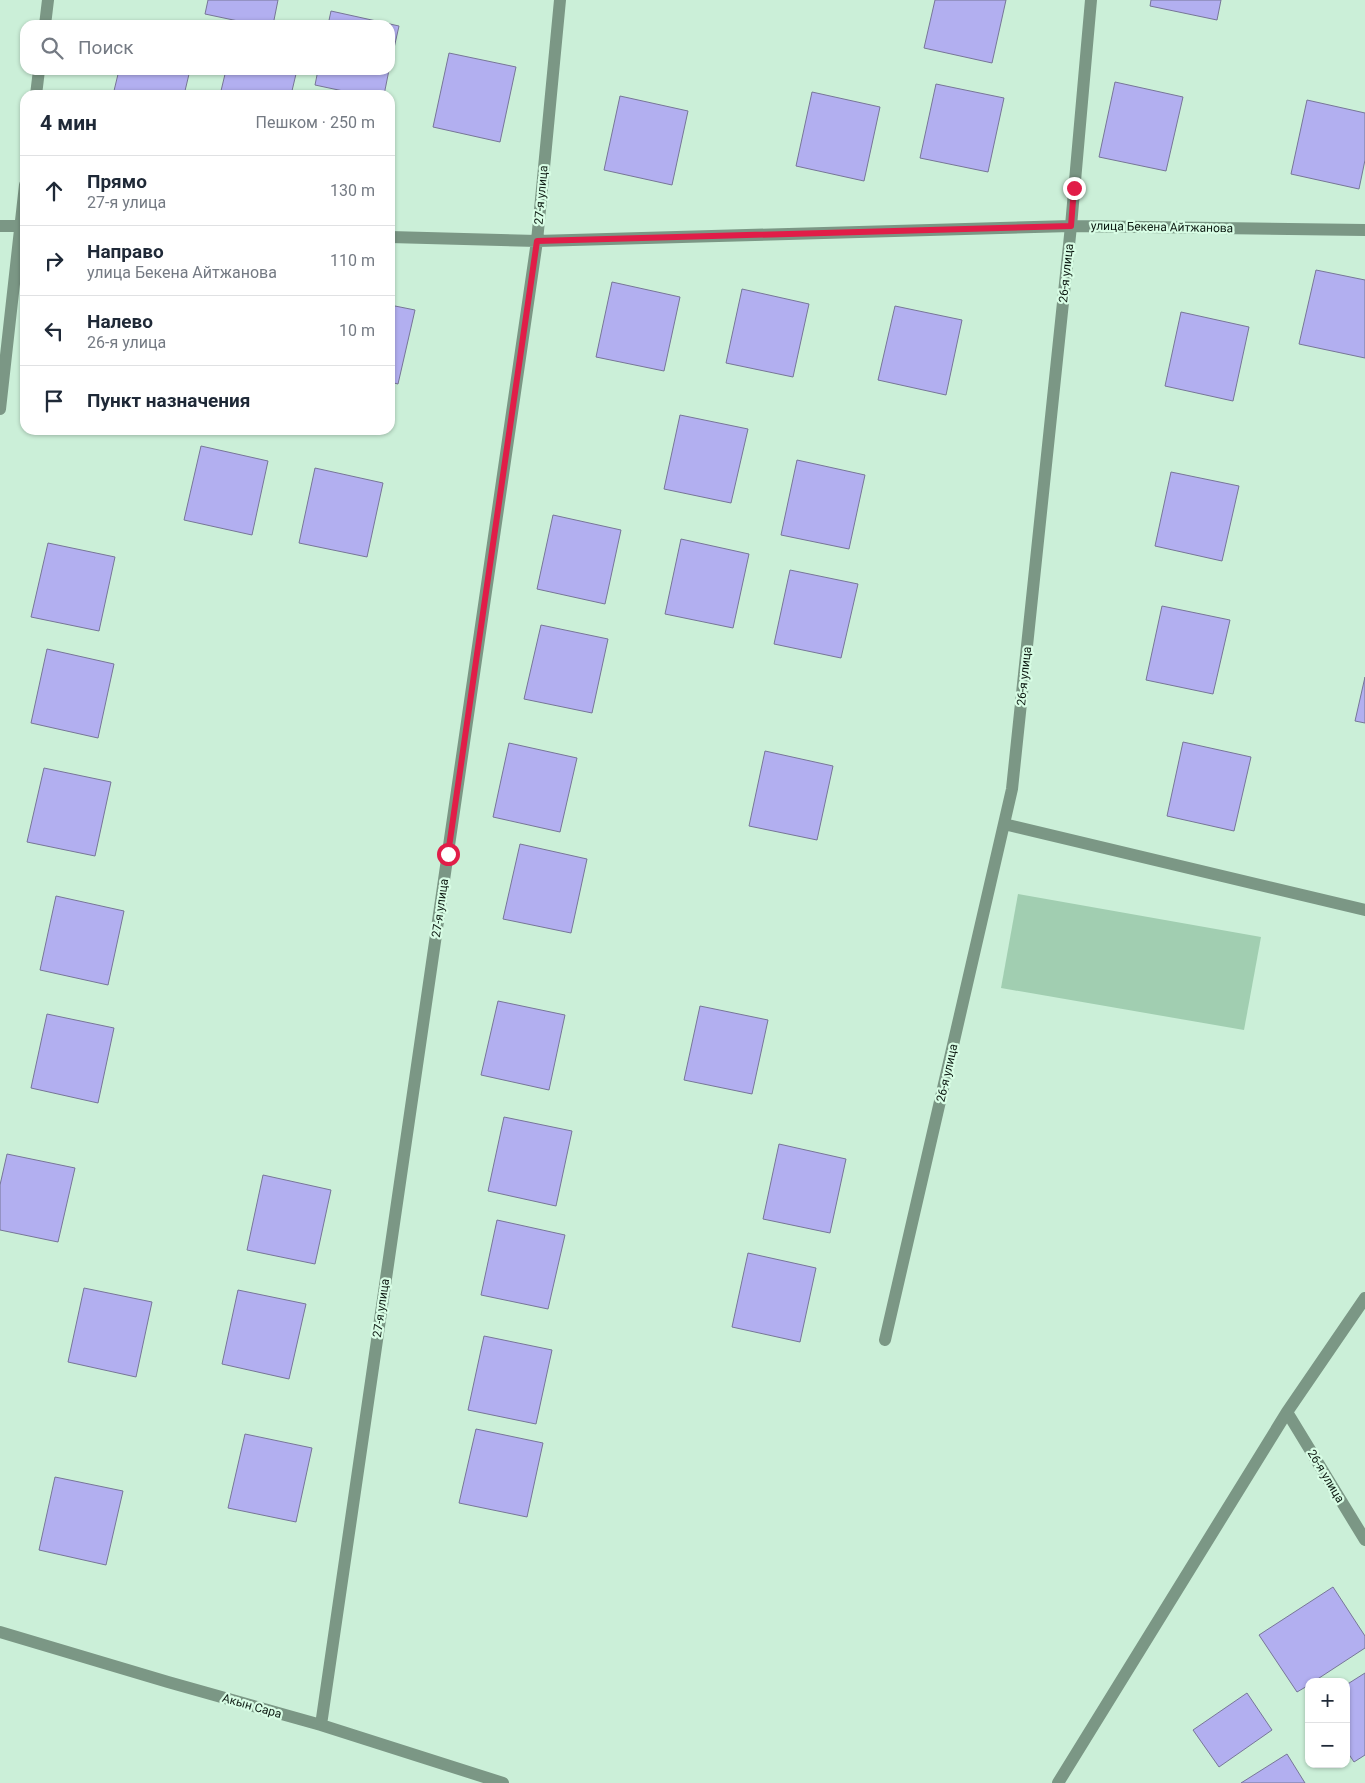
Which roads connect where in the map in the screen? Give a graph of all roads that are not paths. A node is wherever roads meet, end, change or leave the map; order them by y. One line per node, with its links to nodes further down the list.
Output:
1 (48, 0): 4 (street)
2 (560, 0): 12 (street, 27-я улица)
3 (1091, 0): 9 (street, 26-я улица)
4 (46, 20)
5 (38, 75): 6 (street)
6 (37, 90)
7 (0, 226): 8 (street)
8 (20, 226)
9 (1071, 226): 10 (street, улица Бекена Айтжанова); 12 (street, улица Бекена Айтжанова); 15 (street, 26-я улица)
10 (1365, 230)
11 (395, 237): 12 (street, улица Бекена Айтжанова)
12 (537, 241): 22 (street, 27-я улица)
13 (20, 243): 14 (street)
14 (0, 409)
15 (1004, 824): 16 (street); 18 (street, 26-я улица)
16 (1365, 910)
17 (1365, 1298): 19 (street)
18 (885, 1340)
19 (1287, 1412): 20 (street, 26-я улица); 24 (street)
20 (1365, 1540)
21 (0, 1632): 22 (street, Акын Сара)
22 (321, 1725): 23 (street, Акын Сара)
23 (503, 1783)
24 (1058, 1783)

